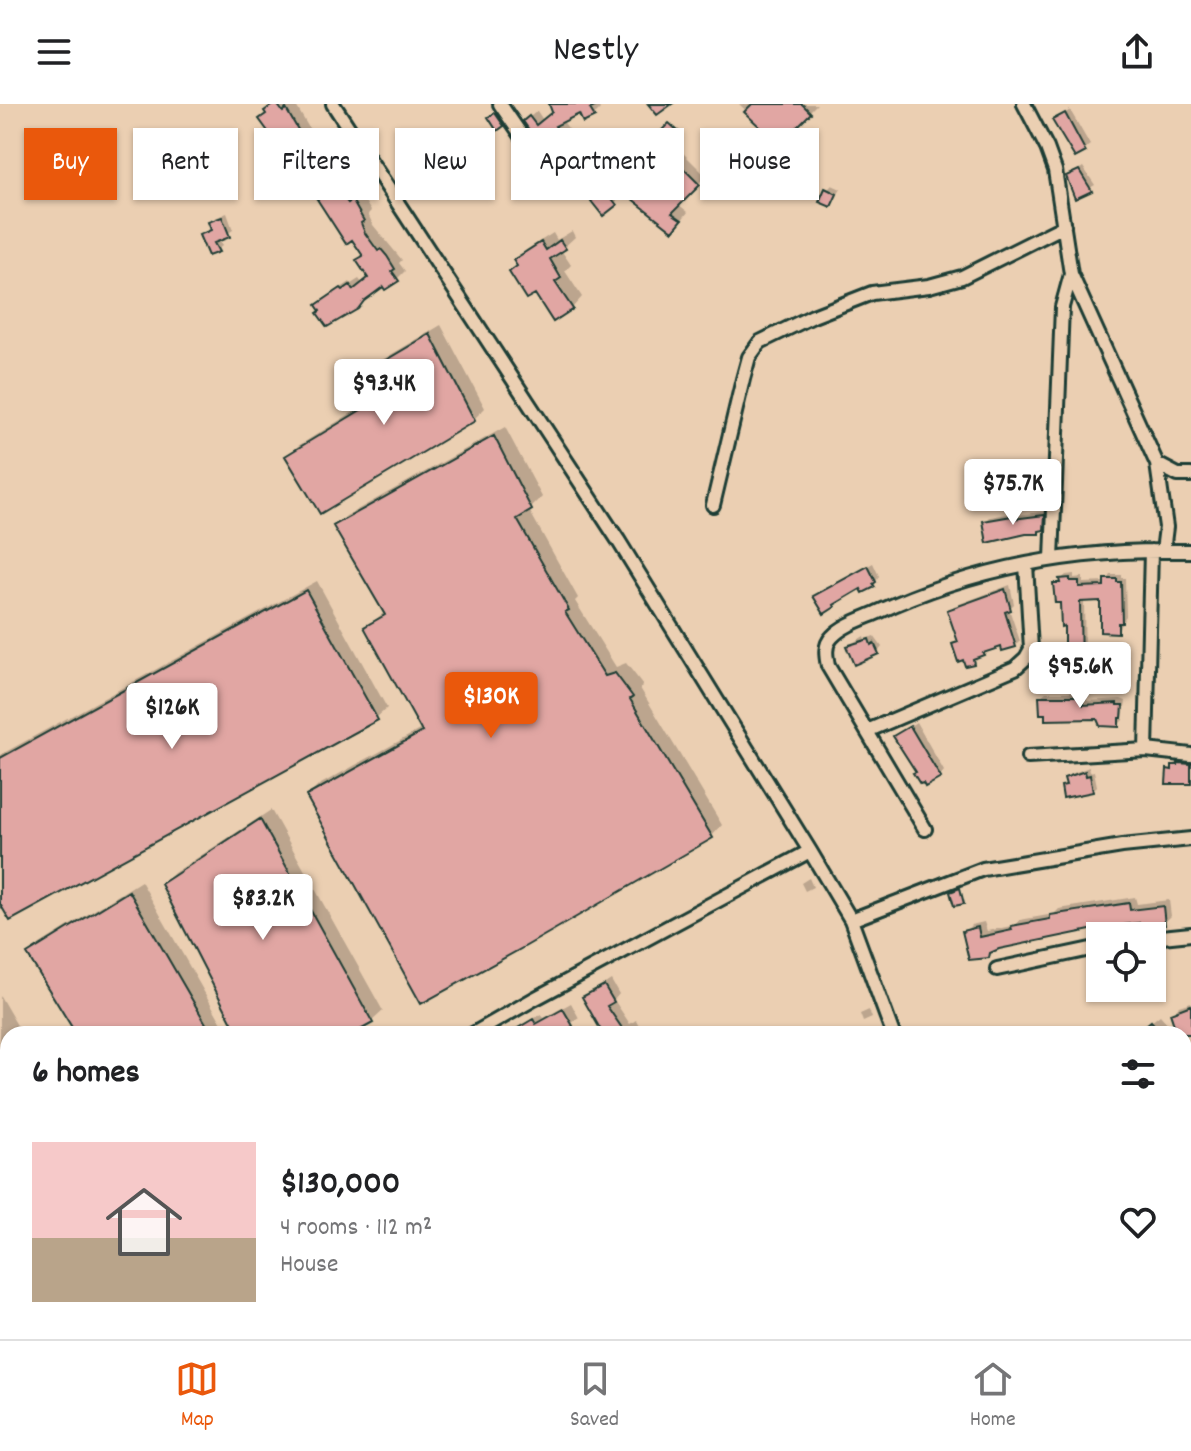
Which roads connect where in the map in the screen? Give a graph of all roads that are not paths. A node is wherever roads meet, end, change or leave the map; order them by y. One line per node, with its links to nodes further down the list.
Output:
1 (333, 104): 20 (street)
2 (500, 104): 4 (street)
3 (1024, 104): 5 (street)
4 (516, 128)
5 (1064, 226): 6 (street); 9 (street)
6 (1071, 274): 7 (street); 12 (street)
7 (1157, 464): 8 (street); 10 (street)
8 (1191, 475)
9 (713, 505)
10 (1157, 551): 11 (street); 12 (street); 15 (street)
11 (1191, 551)
12 (1052, 559): 13 (street)
13 (1026, 564): 14 (street); 14 (street)
14 (867, 731): 18 (street)
15 (1146, 750): 16 (street); 17 (street)
16 (1191, 755)
17 (1028, 757)
18 (925, 829)
19 (1191, 839): 21 (street)
20 (810, 851): 21 (street); 26 (street)
21 (851, 920): 27 (street)
22 (1191, 934): 23 (street)
23 (1166, 937)
24 (1086, 950): 25 (street)
25 (997, 969)
26 (487, 1026)
27 (887, 1026)

